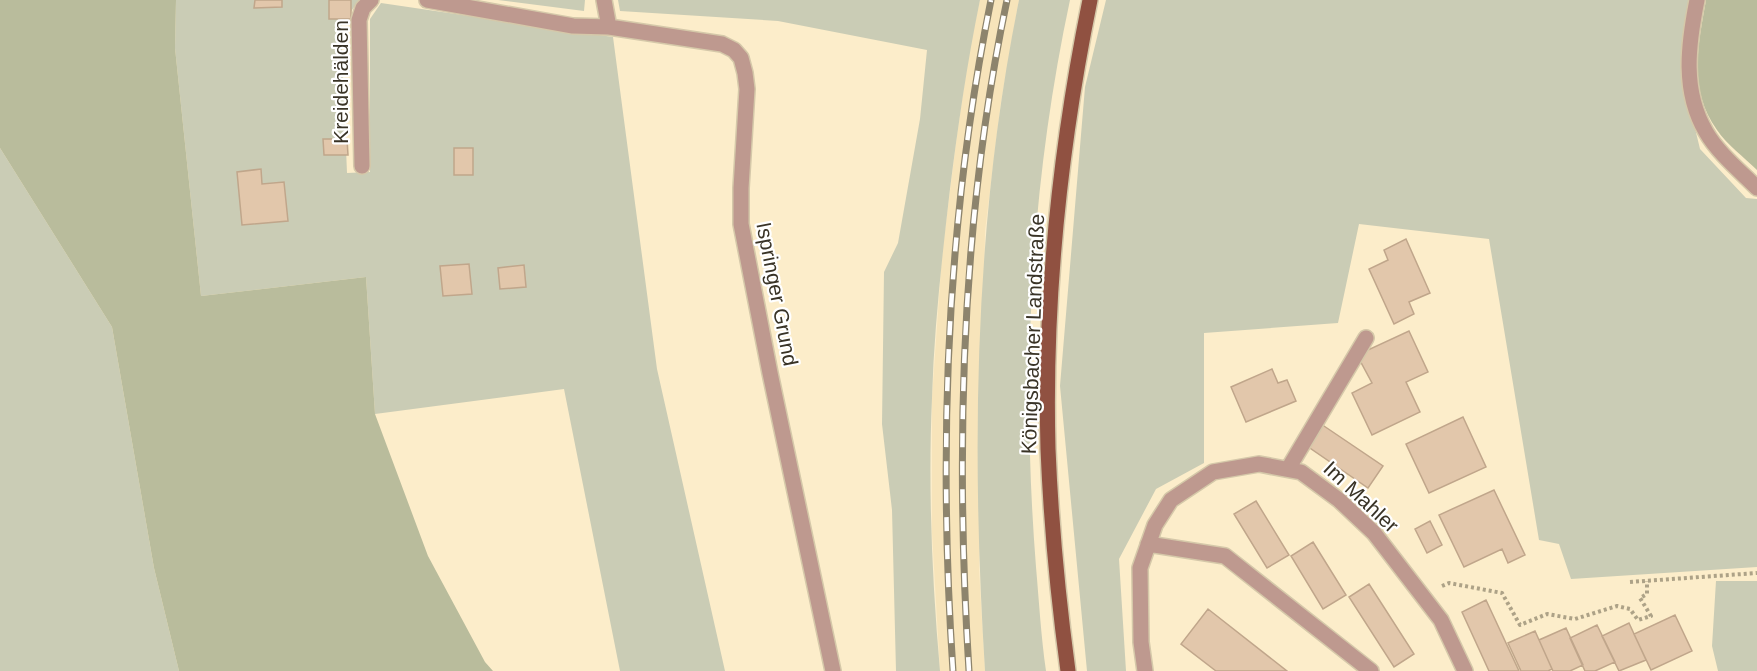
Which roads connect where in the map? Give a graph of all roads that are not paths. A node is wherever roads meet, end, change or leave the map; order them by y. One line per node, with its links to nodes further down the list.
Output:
1 (371, 0): 7 (street, Kreidehälden)
2 (427, 0): 6 (street)
3 (604, 0): 6 (street)
4 (1090, 0): 13 (main road, Königsbacher Landstraße)
5 (1696, 0): 8 (street)
6 (609, 27): 12 (street, Ispringer Grund)
7 (362, 166)
8 (1757, 188)
9 (1366, 338): 10 (street)
10 (1288, 469): 11 (street, Im Mahler); 16 (street, Im Mahler)
11 (1148, 544): 14 (street, Im Mahler); 15 (street)
12 (833, 671)
13 (1068, 671)
14 (1145, 671)
15 (1371, 671)
16 (1465, 671)

